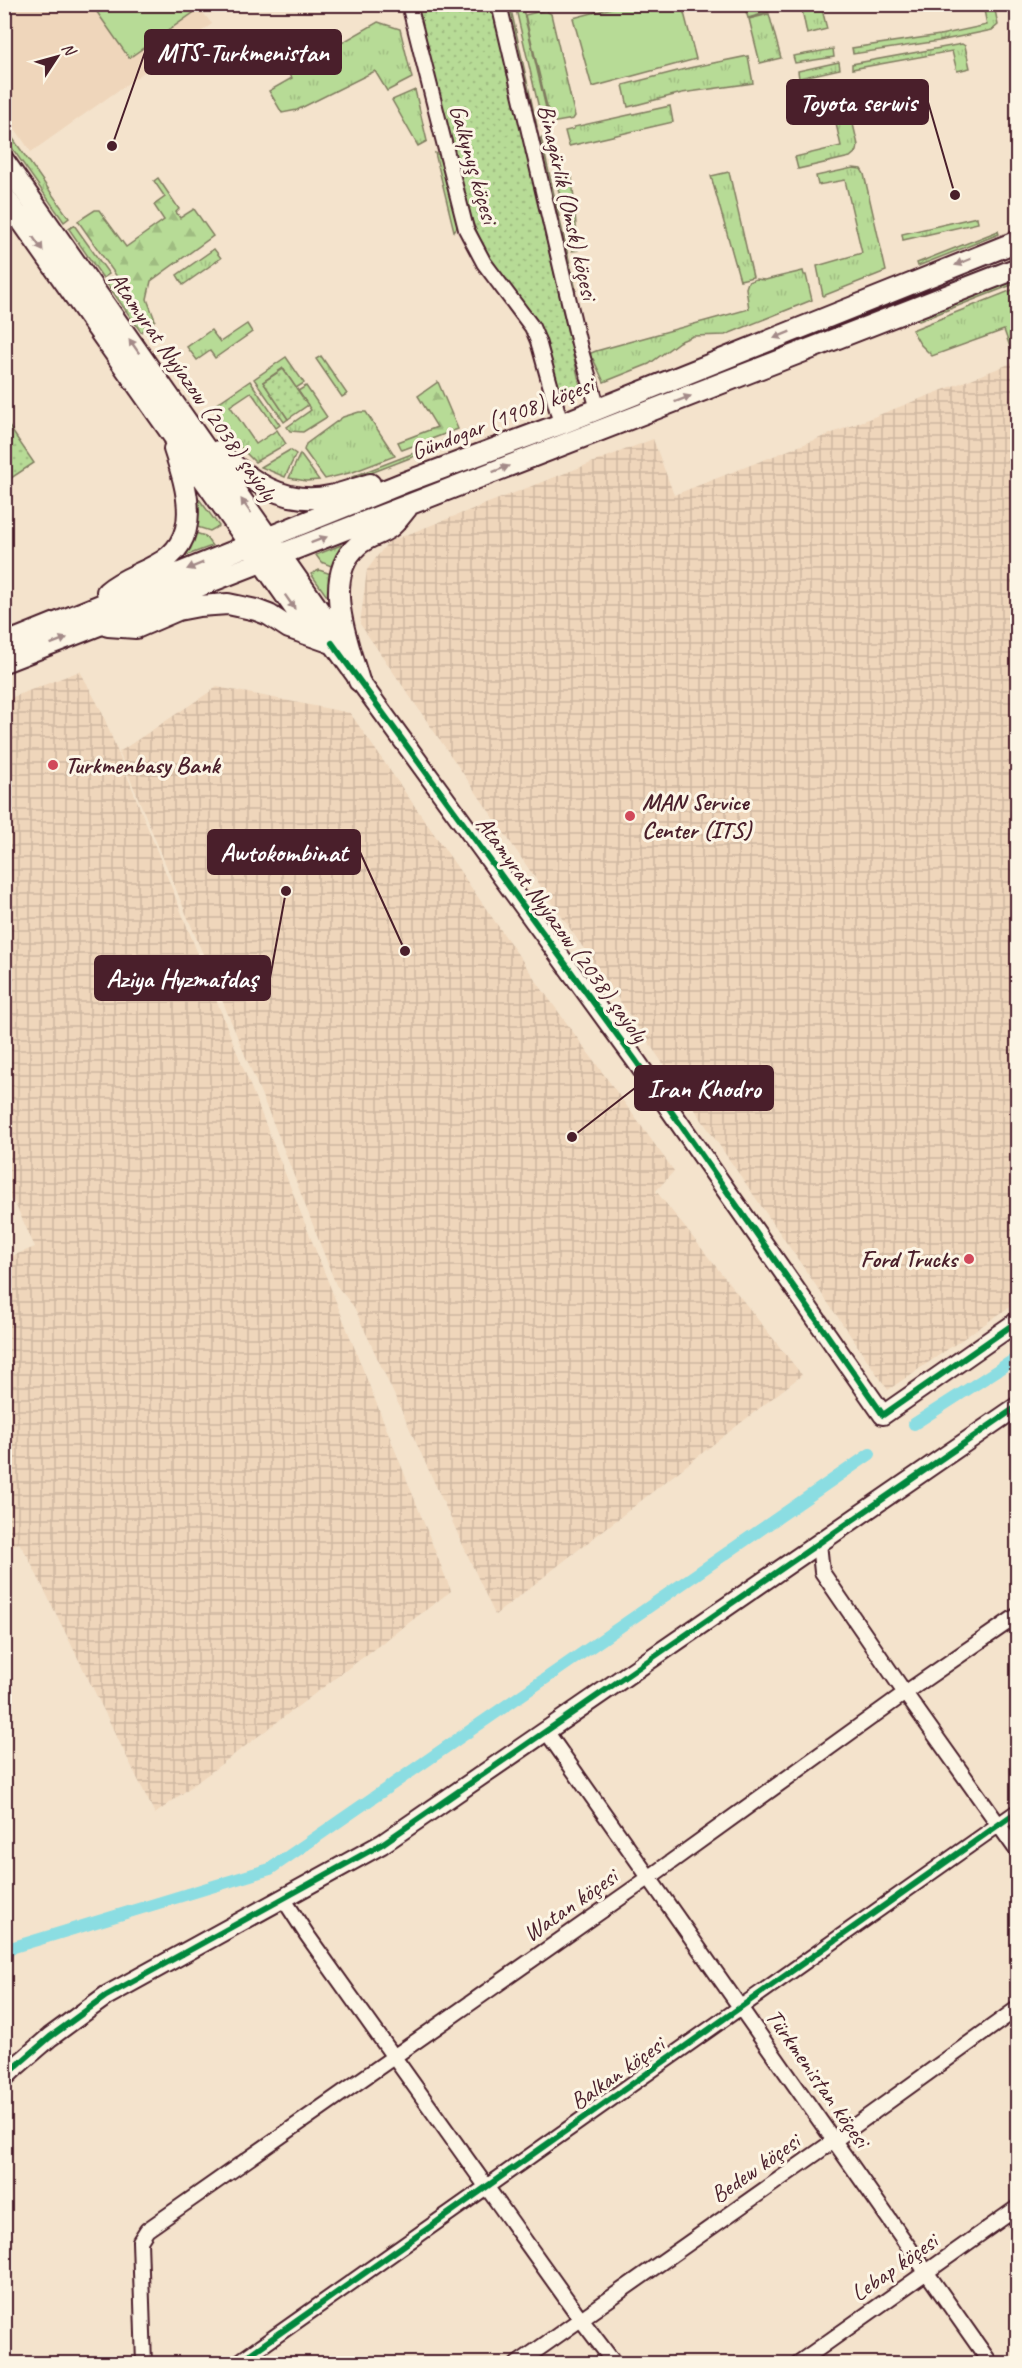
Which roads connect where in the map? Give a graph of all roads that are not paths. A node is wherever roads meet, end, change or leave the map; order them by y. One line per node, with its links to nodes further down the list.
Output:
1 (409, 4): 9 (street, Galkynyş köçesi)
2 (499, 4): 7 (street, Binagärlik (Omsk) köçesi)
3 (4, 161): 8 (main road, Atamyrat Nyýazow (2038) şaýoly, one-way to 3)
4 (4, 196): 10 (main road, Atamyrat Nyýazow (2038) şaýoly, one-way to 10)
5 (1017, 241): 7 (main road, Gündogar (1908) köçesi, one-way to 7)
6 (1017, 268): 11 (main road, Gündogar (1908) köçesi, one-way to 6)
7 (598, 409): 9 (main road, Gündogar (1908) köçesi); 11 (main road)
8 (186, 419): 12 (main road); 14 (main road, Atamyrat Nyýazow (2038) şaýoly, one-way to 8)
9 (561, 424): 12 (main road, Gündogar (1908) köçesi)
10 (168, 429): 15 (main road, Atamyrat Nyýazow (2038) şaýoly); 18 (main road)
11 (604, 430): 13 (main road, Gündogar (1908) köçesi, one-way to 11)
12 (403, 483): 14 (main road, Gündogar (1908) köçesi)
13 (411, 504): 16 (main road, Gündogar (1908) köçesi, one-way to 13); 23 (main road)
14 (268, 537): 15 (main road, Gündogar (1908) köçesi); 16 (main road, Atamyrat Nyýazow (2038) şaýoly)
15 (249, 544): 17 (main road, Atamyrat Nyýazow (2038) şaýoly); 18 (main road, Gündogar (1908) köçesi, one-way to 18)
16 (281, 555): 17 (main road, Gündogar (1908) köçesi); 20 (main road, Atamyrat Nyýazow (2038) şaýoly)
17 (262, 562): 19 (main road, Gündogar (1908) köçesi); 20 (main road, Atamyrat Nyýazow (2038) şaýoly, one-way to 20)
18 (89, 609): 21 (main road, Gündogar (1908) köçesi)
19 (99, 626): 20 (main road); 22 (main road, Gündogar (1908) köçesi, one-way to 19)
20 (323, 640): 23 (street, Atamyrat Nyýazow (2038) şaýoly)
21 (4, 644)
22 (4, 662)
23 (359, 681): 24 (street, Atamyrat Nyýazow (2038) şaýoly)
24 (1017, 1321)
25 (1017, 1406): 26 (street)
26 (819, 1543): 28 (street); 29 (street)
27 (1017, 1615): 28 (street, Watan köçesi)
28 (904, 1693): 31 (street); 33 (street, Watan köçesi)
29 (546, 1731): 33 (street, Türkmenistan köçesi); 34 (street)
30 (1017, 1811): 31 (street, Balkan köçesi)
31 (998, 1825): 32 (street); 35 (street, Balkan köçesi)
32 (1017, 1852)
33 (650, 1877): 35 (street, Türkmenistan köçesi); 37 (street, Watan köçesi)
34 (283, 1898): 37 (street); 38 (street)
35 (741, 2008): 39 (street, Türkmenistan köçesi); 40 (street, Balkan köçesi)
36 (1017, 2008): 39 (street, Bedew köçesi)
37 (394, 2056): 40 (street); 44 (street, Watan köçesi)
38 (4, 2078)
39 (835, 2140): 42 (street, Türkmenistan köçesi); 43 (street, Bedew köçesi)
40 (488, 2186): 43 (street); 45 (street, Balkan köçesi)
41 (1017, 2207): 42 (street, Lebap köçesi)
42 (927, 2271): 48 (street, Lebap köçesi); 49 (street, Türkmenistan köçesi)
43 (580, 2318): 46 (street, Bedew köçesi); 47 (street)
44 (144, 2364)
45 (236, 2364)
46 (517, 2364)
47 (615, 2364)
48 (797, 2364)
49 (991, 2364)

